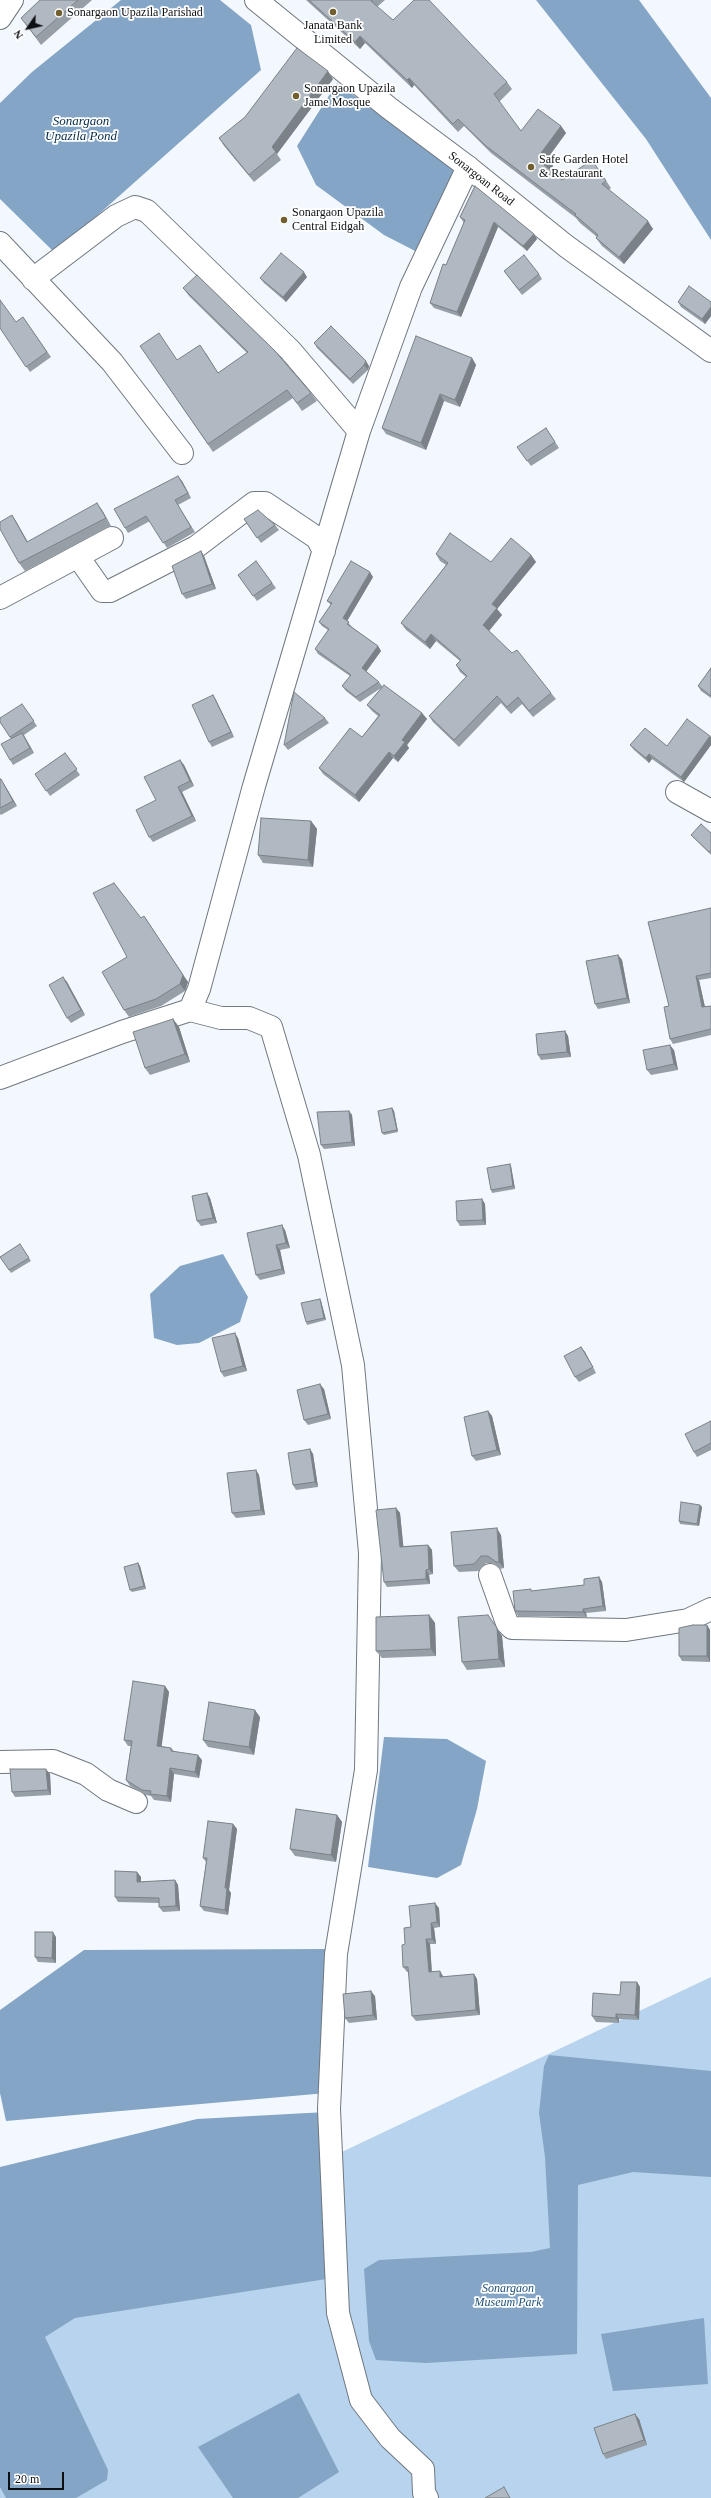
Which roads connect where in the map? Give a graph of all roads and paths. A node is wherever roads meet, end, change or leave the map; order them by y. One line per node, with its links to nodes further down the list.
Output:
1 (12, 0): 3 (street)
2 (256, 0): 4 (street, Sonargoan Road)
3 (0, 18)
4 (468, 167): 7 (street, Sonargoan Road); 8 (street)
5 (0, 244): 6 (street)
6 (33, 279): 8 (street); 9 (street)
7 (711, 351)
8 (359, 431): 11 (street)
9 (182, 453)
10 (112, 538): 12 (street)
11 (324, 551): 12 (street); 16 (street)
12 (79, 558): 13 (street)
13 (0, 598)
14 (677, 792): 15 (street)
15 (711, 811)
16 (190, 1010): 17 (street); 22 (street)
17 (0, 1078)
18 (490, 1575): 19 (street)
19 (711, 1610)
20 (0, 1762): 21 (street)
21 (136, 1802)
22 (426, 2498)

